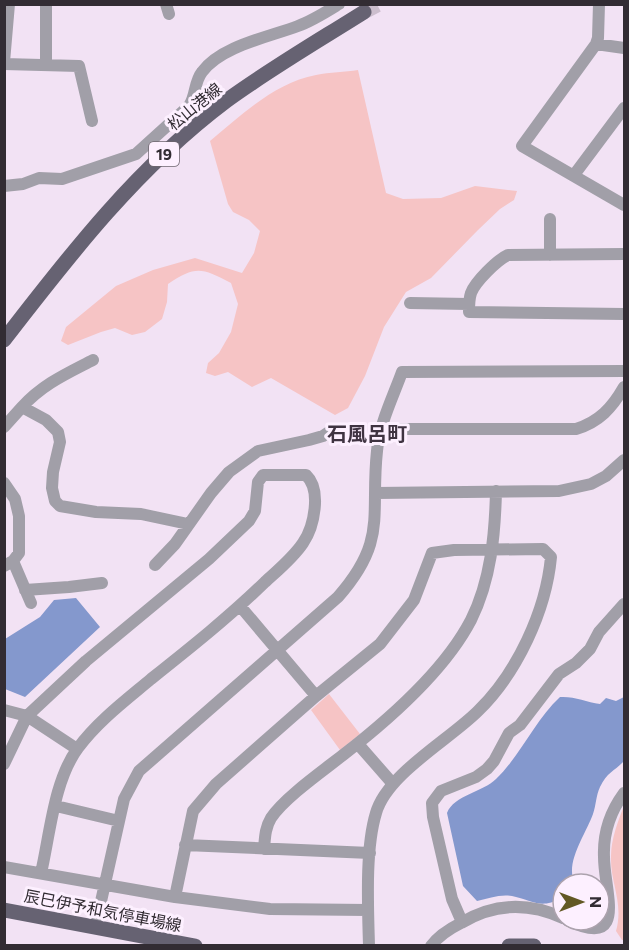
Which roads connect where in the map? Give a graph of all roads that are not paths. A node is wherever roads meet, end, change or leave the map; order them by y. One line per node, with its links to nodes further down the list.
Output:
1 (9, 4): 8 (street)
2 (46, 4): 9 (street)
3 (339, 4): 13 (street)
4 (599, 4): 6 (street)
5 (364, 12): 21 (main road, 松山港線 / 19)
6 (596, 44): 7 (street); 12 (street)
7 (624, 48)
8 (4, 63): 9 (street)
9 (46, 65): 11 (street)
10 (624, 108): 12 (street)
11 (92, 121)
12 (574, 175): 14 (street)
13 (4, 186)
14 (624, 205)
15 (550, 219): 17 (street)
16 (624, 254): 17 (street)
17 (550, 255): 19 (street)
18 (410, 303): 19 (street)
19 (470, 304): 20 (street)
20 (624, 314)
21 (4, 340)
22 (93, 360): 25 (street)
23 (624, 371): 28 (street)
24 (624, 387): 28 (street)
25 (22, 407): 26 (street); 33 (street)
26 (4, 427)
27 (332, 429): 33 (street)
28 (382, 429): 32 (street)
29 (624, 460): 31 (street)
30 (4, 483): 35 (street)
31 (496, 491): 32 (street); 34 (street)
32 (376, 493): 42 (street)
33 (188, 524): 36 (street)
34 (492, 550): 43 (street); 46 (street); 49 (street)
35 (9, 563): 38 (street)
36 (155, 565)
37 (102, 583): 38 (street)
38 (25, 590): 39 (street)
39 (31, 603)
40 (624, 604): 64 (street)
41 (240, 606): 42 (street); 45 (street); 47 (street)
42 (277, 649): 43 (street); 52 (street)
43 (316, 696): 53 (street)
44 (4, 710): 45 (street)
45 (27, 716): 47 (street); 48 (street)
46 (358, 744): 49 (street); 54 (street)
47 (77, 749): 51 (street)
48 (4, 764)
49 (393, 784): 55 (street)
50 (624, 793): 57 (street)
51 (56, 806): 52 (street); 58 (street)
52 (119, 821): 59 (street)
53 (185, 845): 54 (street); 60 (street)
54 (264, 849): 55 (street)
55 (370, 853): 62 (street)
56 (4, 867): 58 (street)
57 (605, 872)
58 (41, 873): 59 (street)
59 (105, 884): 60 (street); 65 (street)
60 (175, 897): 62 (street)
61 (4, 910): 65 (main road, 辰巳伊予和気停車場線)
62 (368, 910): 67 (street)
63 (551, 913): 64 (street)
64 (462, 922): 68 (street)
65 (95, 928): 66 (main road, 辰巳伊予和気停車場線)
66 (195, 945)
67 (369, 945)
68 (431, 945)
69 (509, 945): 70 (main road)
70 (534, 945)

